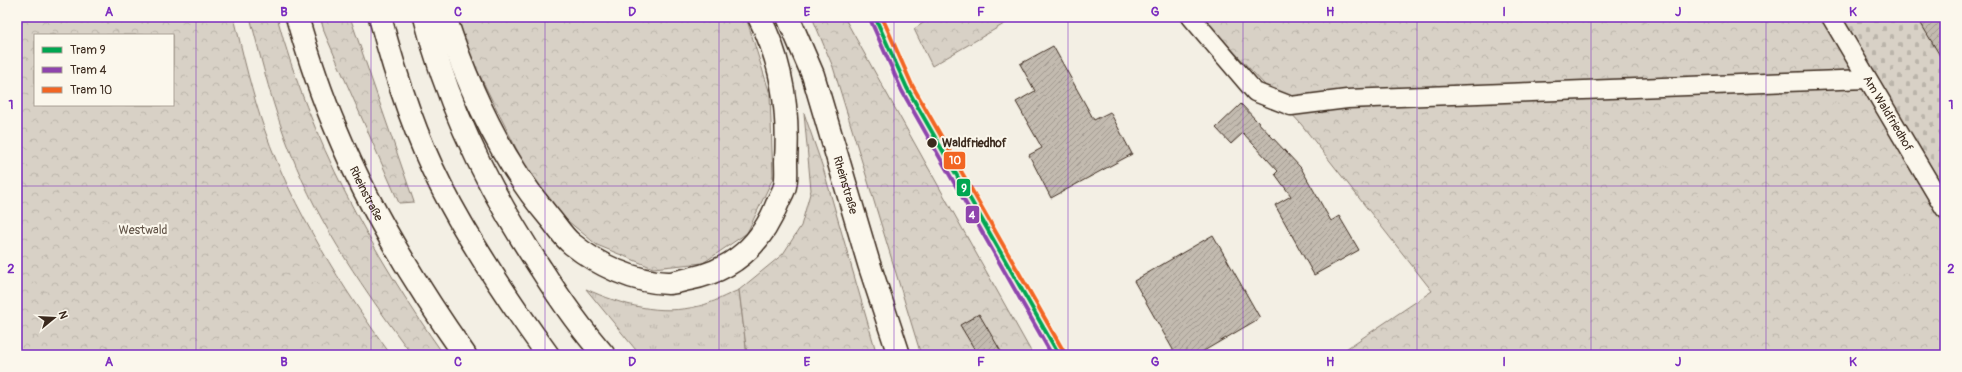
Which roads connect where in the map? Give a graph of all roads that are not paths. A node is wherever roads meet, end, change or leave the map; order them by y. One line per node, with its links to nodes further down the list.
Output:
1 (297, 17): 11 (main road, Rheinstraße)
2 (380, 17): 12 (main road)
3 (425, 17): 13 (main road)
4 (445, 17): 5 (main road)
5 (759, 17)
6 (788, 17): 14 (main road, Rheinstraße)
7 (1192, 17): 9 (street)
8 (1831, 17): 9 (street, Am Waldfriedhof)
9 (1867, 79): 10 (street, Am Waldfriedhof)
10 (1945, 209)
11 (464, 355)
12 (548, 355)
13 (604, 355)
14 (899, 355)

